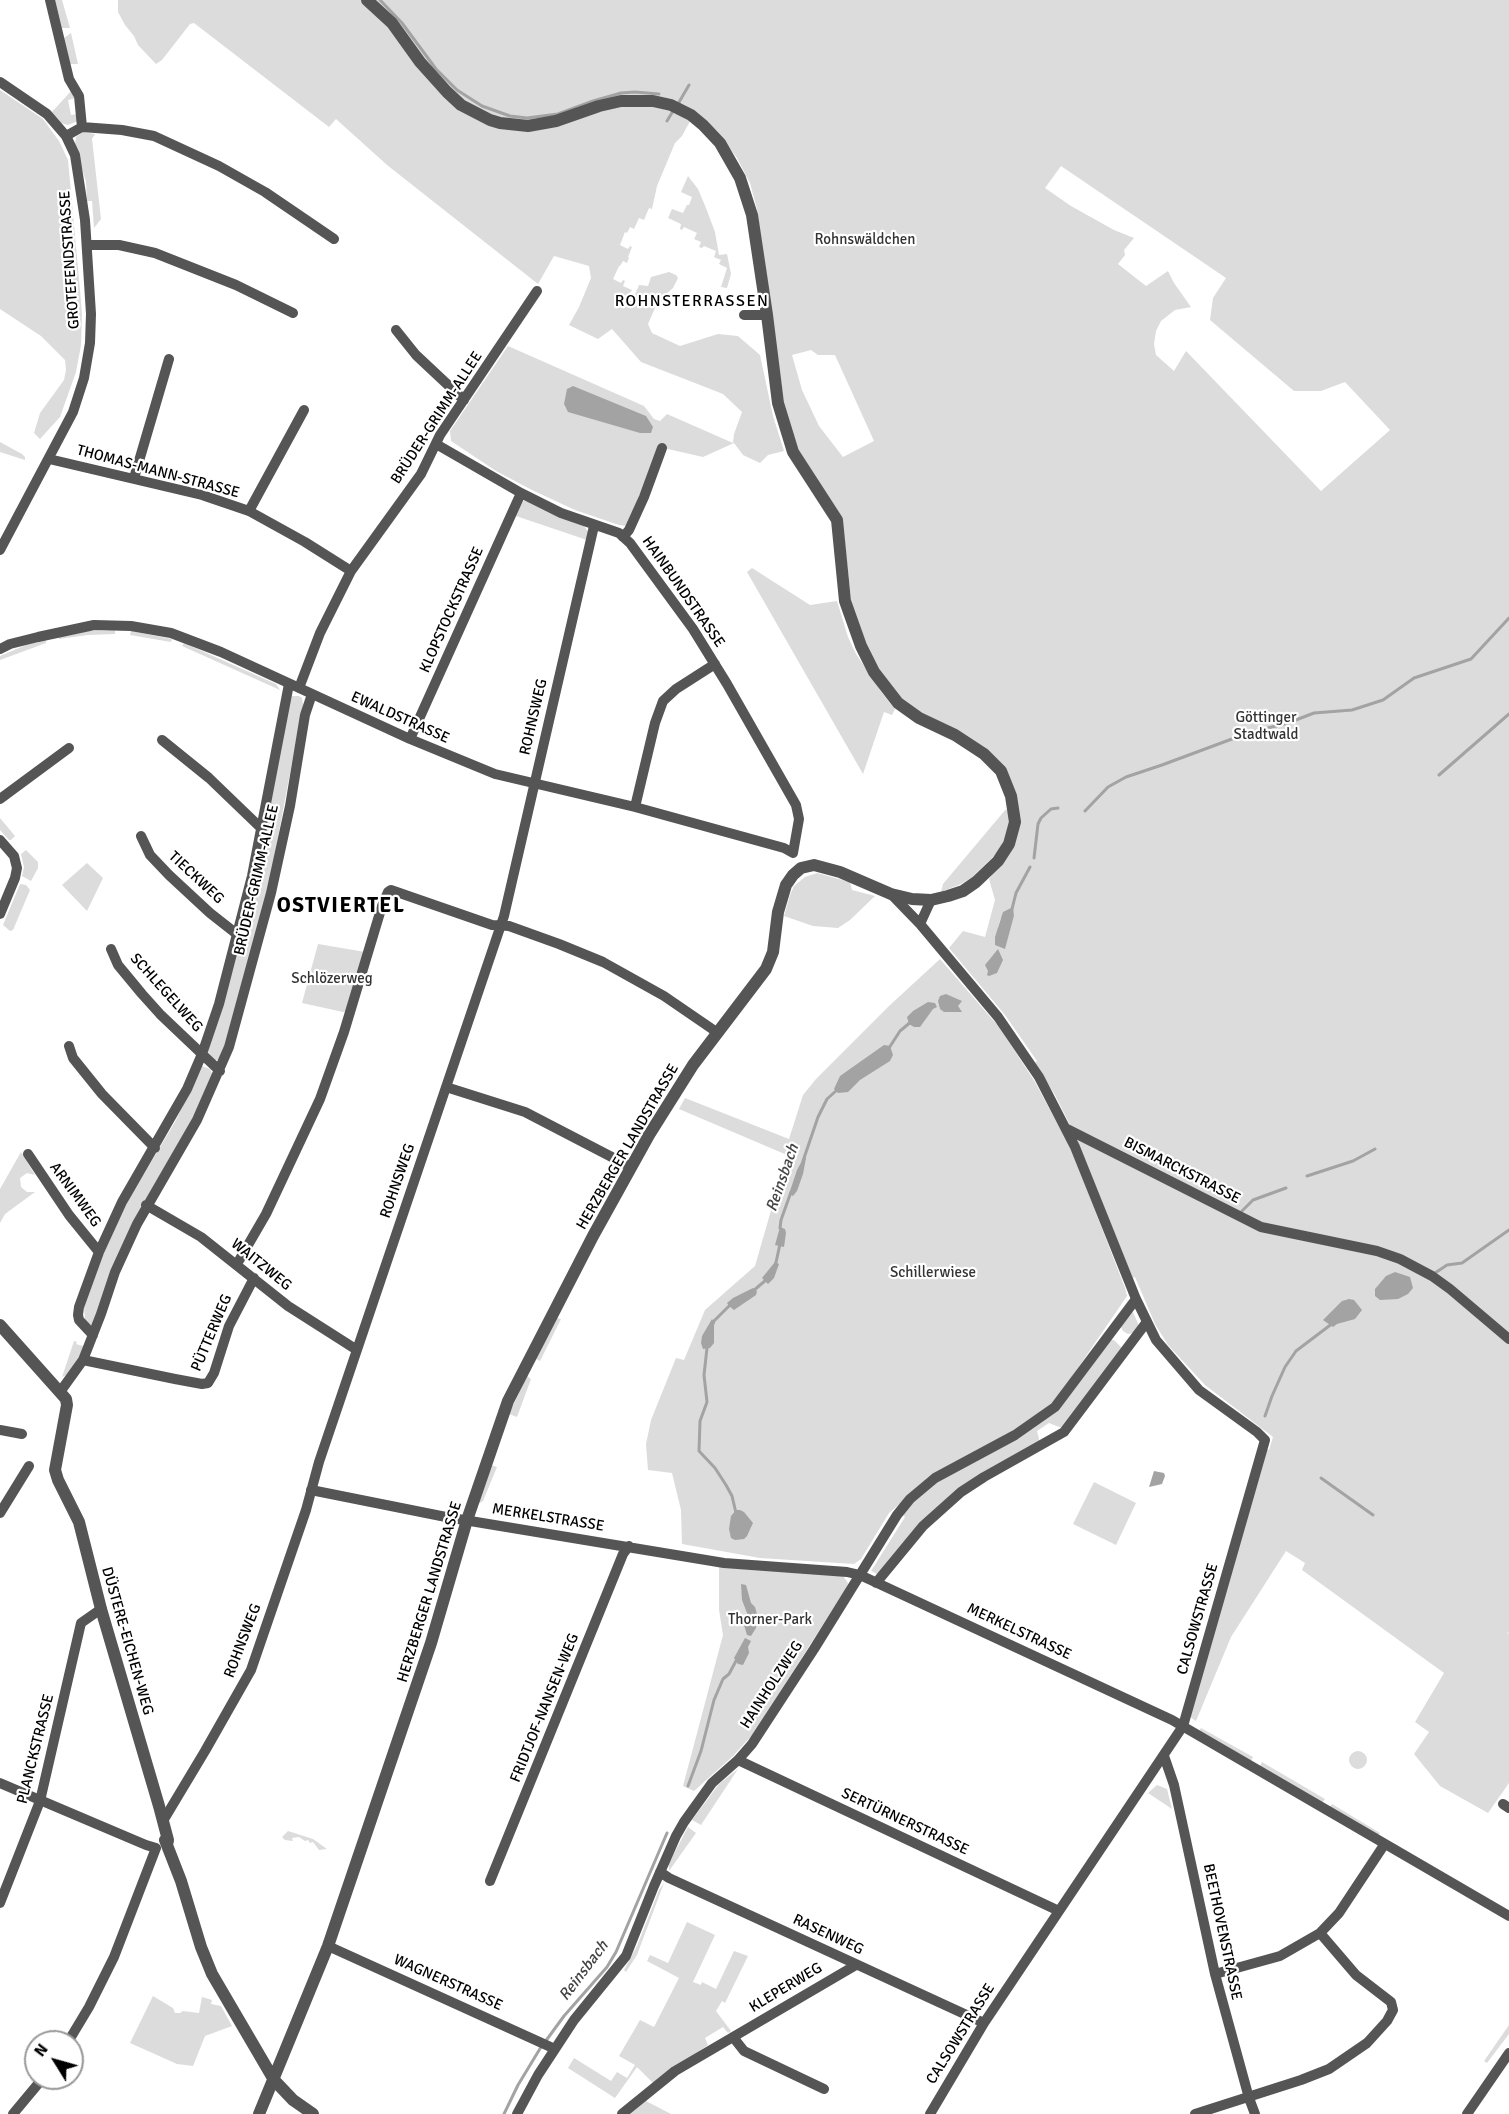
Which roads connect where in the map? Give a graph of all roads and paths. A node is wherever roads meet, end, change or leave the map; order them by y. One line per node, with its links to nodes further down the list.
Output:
1 (50, 0): 4 (street)
2 (367, 0): 11 (street)
3 (0, 82): 5 (street)
4 (82, 127): 5 (street); 6 (street)
5 (66, 136): 7 (street, GROTEFENDSTRASSE)
6 (334, 239)
7 (87, 245): 9 (street); 18 (street, GROTEFENDSTRASSE)
8 (537, 291): 14 (street, BRÜDER-GRIMM-ALLEE)
9 (293, 313)
10 (744, 315): 11 (street)
11 (767, 315): 42 (street)
12 (396, 330): 14 (street)
13 (169, 359): 19 (street)
14 (464, 400): 16 (street, BRÜDER-GRIMM-ALLEE)
15 (304, 410): 21 (street)
16 (436, 444): 20 (street, HAINBUNDSTRASSE); 25 (street, BRÜDER-GRIMM-ALLEE)
17 (662, 448): 23 (street)
18 (49, 459): 19 (street, THOMAS-MANN-STRASSE); 24 (street, GROTEFENDSTRASSE)
19 (134, 478): 21 (street, THOMAS-MANN-STRASSE)
20 (521, 493): 22 (street, HAINBUNDSTRASSE); 30 (street, KLOPSTOCKSTRASSE)
21 (249, 511): 25 (street, THOMAS-MANN-STRASSE)
22 (594, 526): 23 (street, HAINBUNDSTRASSE); 33 (street, ROHNSWEG)
23 (624, 537): 27 (street, HAINBUNDSTRASSE)
24 (0, 550)
25 (351, 571): 28 (street, BRÜDER-GRIMM-ALLEE)
26 (0, 649): 28 (street, EWALDSTRASSE)
27 (715, 664): 35 (street); 39 (street, HAINBUNDSTRASSE)
28 (294, 686): 29 (street, EWALDSTRASSE); 36 (street, BRÜDER-GRIMM-ALLEE)
29 (312, 694): 30 (street, EWALDSTRASSE); 51 (street, BRÜDER-GRIMM-ALLEE)
30 (410, 739): 33 (street, EWALDSTRASSE)
31 (162, 740): 36 (street)
32 (69, 748): 34 (street)
33 (534, 784): 35 (street, EWALDSTRASSE); 45 (street, ROHNSWEG)
34 (0, 799)
35 (635, 807): 39 (street, EWALDSTRASSE)
36 (262, 829): 46 (street, BRÜDER-GRIMM-ALLEE)
37 (141, 836): 46 (street, TIECKWEG)
38 (0, 840): 43 (street)
39 (793, 853): 40 (street)
40 (801, 868): 41 (street); 48 (street, HERZBERGER LANDSTRASSE)
41 (891, 894): 42 (street); 44 (street)
42 (932, 900): 44 (street)
43 (0, 914)
44 (920, 924): 53 (street)
45 (500, 926): 48 (street); 52 (street, ROHNSWEG); 59 (street)
46 (238, 935): 50 (street, BRÜDER-GRIMM-ALLEE)
47 (111, 949): 50 (street, SCHLEGELWEG)
48 (718, 1034): 56 (street, HERZBERGER LANDSTRASSE)
49 (69, 1046): 54 (street)
50 (202, 1054): 51 (street); 54 (street, BRÜDER-GRIMM-ALLEE)
51 (220, 1071): 57 (street, BRÜDER-GRIMM-ALLEE)
52 (446, 1087): 56 (street); 66 (street, ROHNSWEG)
53 (1067, 1129): 61 (street, CALSOWSTRASSE); 65 (street, BISMARCKSTRASSE)
54 (155, 1148): 58 (street, BRÜDER-GRIMM-ALLEE)
55 (28, 1154): 58 (street, ARNIMWEG)
56 (631, 1167): 74 (street, HERZBERGER LANDSTRASSE)
57 (146, 1205): 59 (street, WAITZWEG); 64 (street, BRÜDER-GRIMM-ALLEE)
58 (99, 1252): 64 (street, BRÜDER-GRIMM-ALLEE)
59 (237, 1264): 60 (street, WAITZWEG)
60 (254, 1278): 66 (street, WAITZWEG); 67 (street, PÜTTERWEG)
61 (1136, 1299): 62 (street, CALSOWSTRASSE); 76 (street, HAINHOLZWEG)
62 (1146, 1323): 77 (street); 79 (street, CALSOWSTRASSE)
63 (0, 1325): 68 (street)
64 (93, 1335): 67 (street, BRÜDER-GRIMM-ALLEE)
65 (1509, 1339)
66 (357, 1350): 72 (street, ROHNSWEG)
67 (83, 1360): 68 (street, BRÜDER-GRIMM-ALLEE)
68 (60, 1392): 78 (street, DÜSTERE-EICHEN-WEG)
69 (0, 1430): 70 (street)
70 (22, 1434)
71 (29, 1466): 73 (street)
72 (310, 1490): 74 (street, MERKELSTRASSE); 84 (street, ROHNSWEG)
73 (0, 1512)
74 (467, 1520): 75 (street, MERKELSTRASSE); 93 (street, HERZBERGER LANDSTRASSE)
75 (629, 1546): 76 (street, MERKELSTRASSE); 88 (street, FRIDTJOF-NANSEN-WEG)
76 (860, 1575): 77 (street, MERKELSTRASSE); 81 (street, HAINHOLZWEG)
77 (876, 1582): 79 (street, MERKELSTRASSE)
78 (101, 1609): 83 (street, PLANCKSTRASSE); 84 (street, DÜSTERE-EICHEN-WEG)
79 (1183, 1726): 80 (street, CALSOWSTRASSE); 85 (street, MERKELSTRASSE)
80 (1164, 1756): 90 (street, CALSOWSTRASSE); 95 (street, BEETHOVENSTRASSE)
81 (738, 1760): 87 (street, HAINHOLZWEG); 90 (street, SERTÜRNERSTRASSE)
82 (0, 1783): 83 (street)
83 (40, 1801): 86 (street); 89 (street, PLANCKSTRASSE)
84 (162, 1821): 86 (street, DÜSTERE-EICHEN-WEG)
85 (1384, 1845): 91 (street, MERKELSTRASSE); 92 (street)
86 (162, 1847): 97 (street); 101 (street, DÜSTERE-EICHEN-WEG)
87 (660, 1872): 94 (street, RASENWEG); 99 (street, HAINHOLZWEG)
88 (490, 1881)
89 (0, 1903)
90 (1059, 1911): 96 (street, CALSOWSTRASSE)
91 (1509, 1916)
92 (1320, 1933): 95 (street); 104 (street)
93 (328, 1946): 99 (street, WAGNERSTRASSE); 101 (street, HERZBERGER LANDSTRASSE)
94 (855, 1965): 96 (street, RASENWEG); 98 (street, KLEPERWEG)
95 (1215, 1974): 104 (street, BEETHOVENSTRASSE)
96 (984, 2024): 110 (street, CALSOWSTRASSE)
97 (76, 2030)
98 (733, 2037): 102 (street); 109 (street, KLEPERWEG)
99 (547, 2045): 108 (street, HAINHOLZWEG)
100 (1509, 2053): 113 (street)
101 (274, 2080): 106 (street, HERZBERGER LANDSTRASSE); 107 (street, DÜSTERE-EICHEN-WEG)
102 (824, 2089)
103 (33, 2090): 105 (street)
104 (1249, 2098): 111 (street); 112 (street, BEETHOVENSTRASSE)
105 (13, 2114)
106 (259, 2114)
107 (314, 2114)
108 (517, 2114)
109 (622, 2114)
110 (930, 2114)
111 (1195, 2114)
112 (1256, 2114)
113 (1467, 2114)

